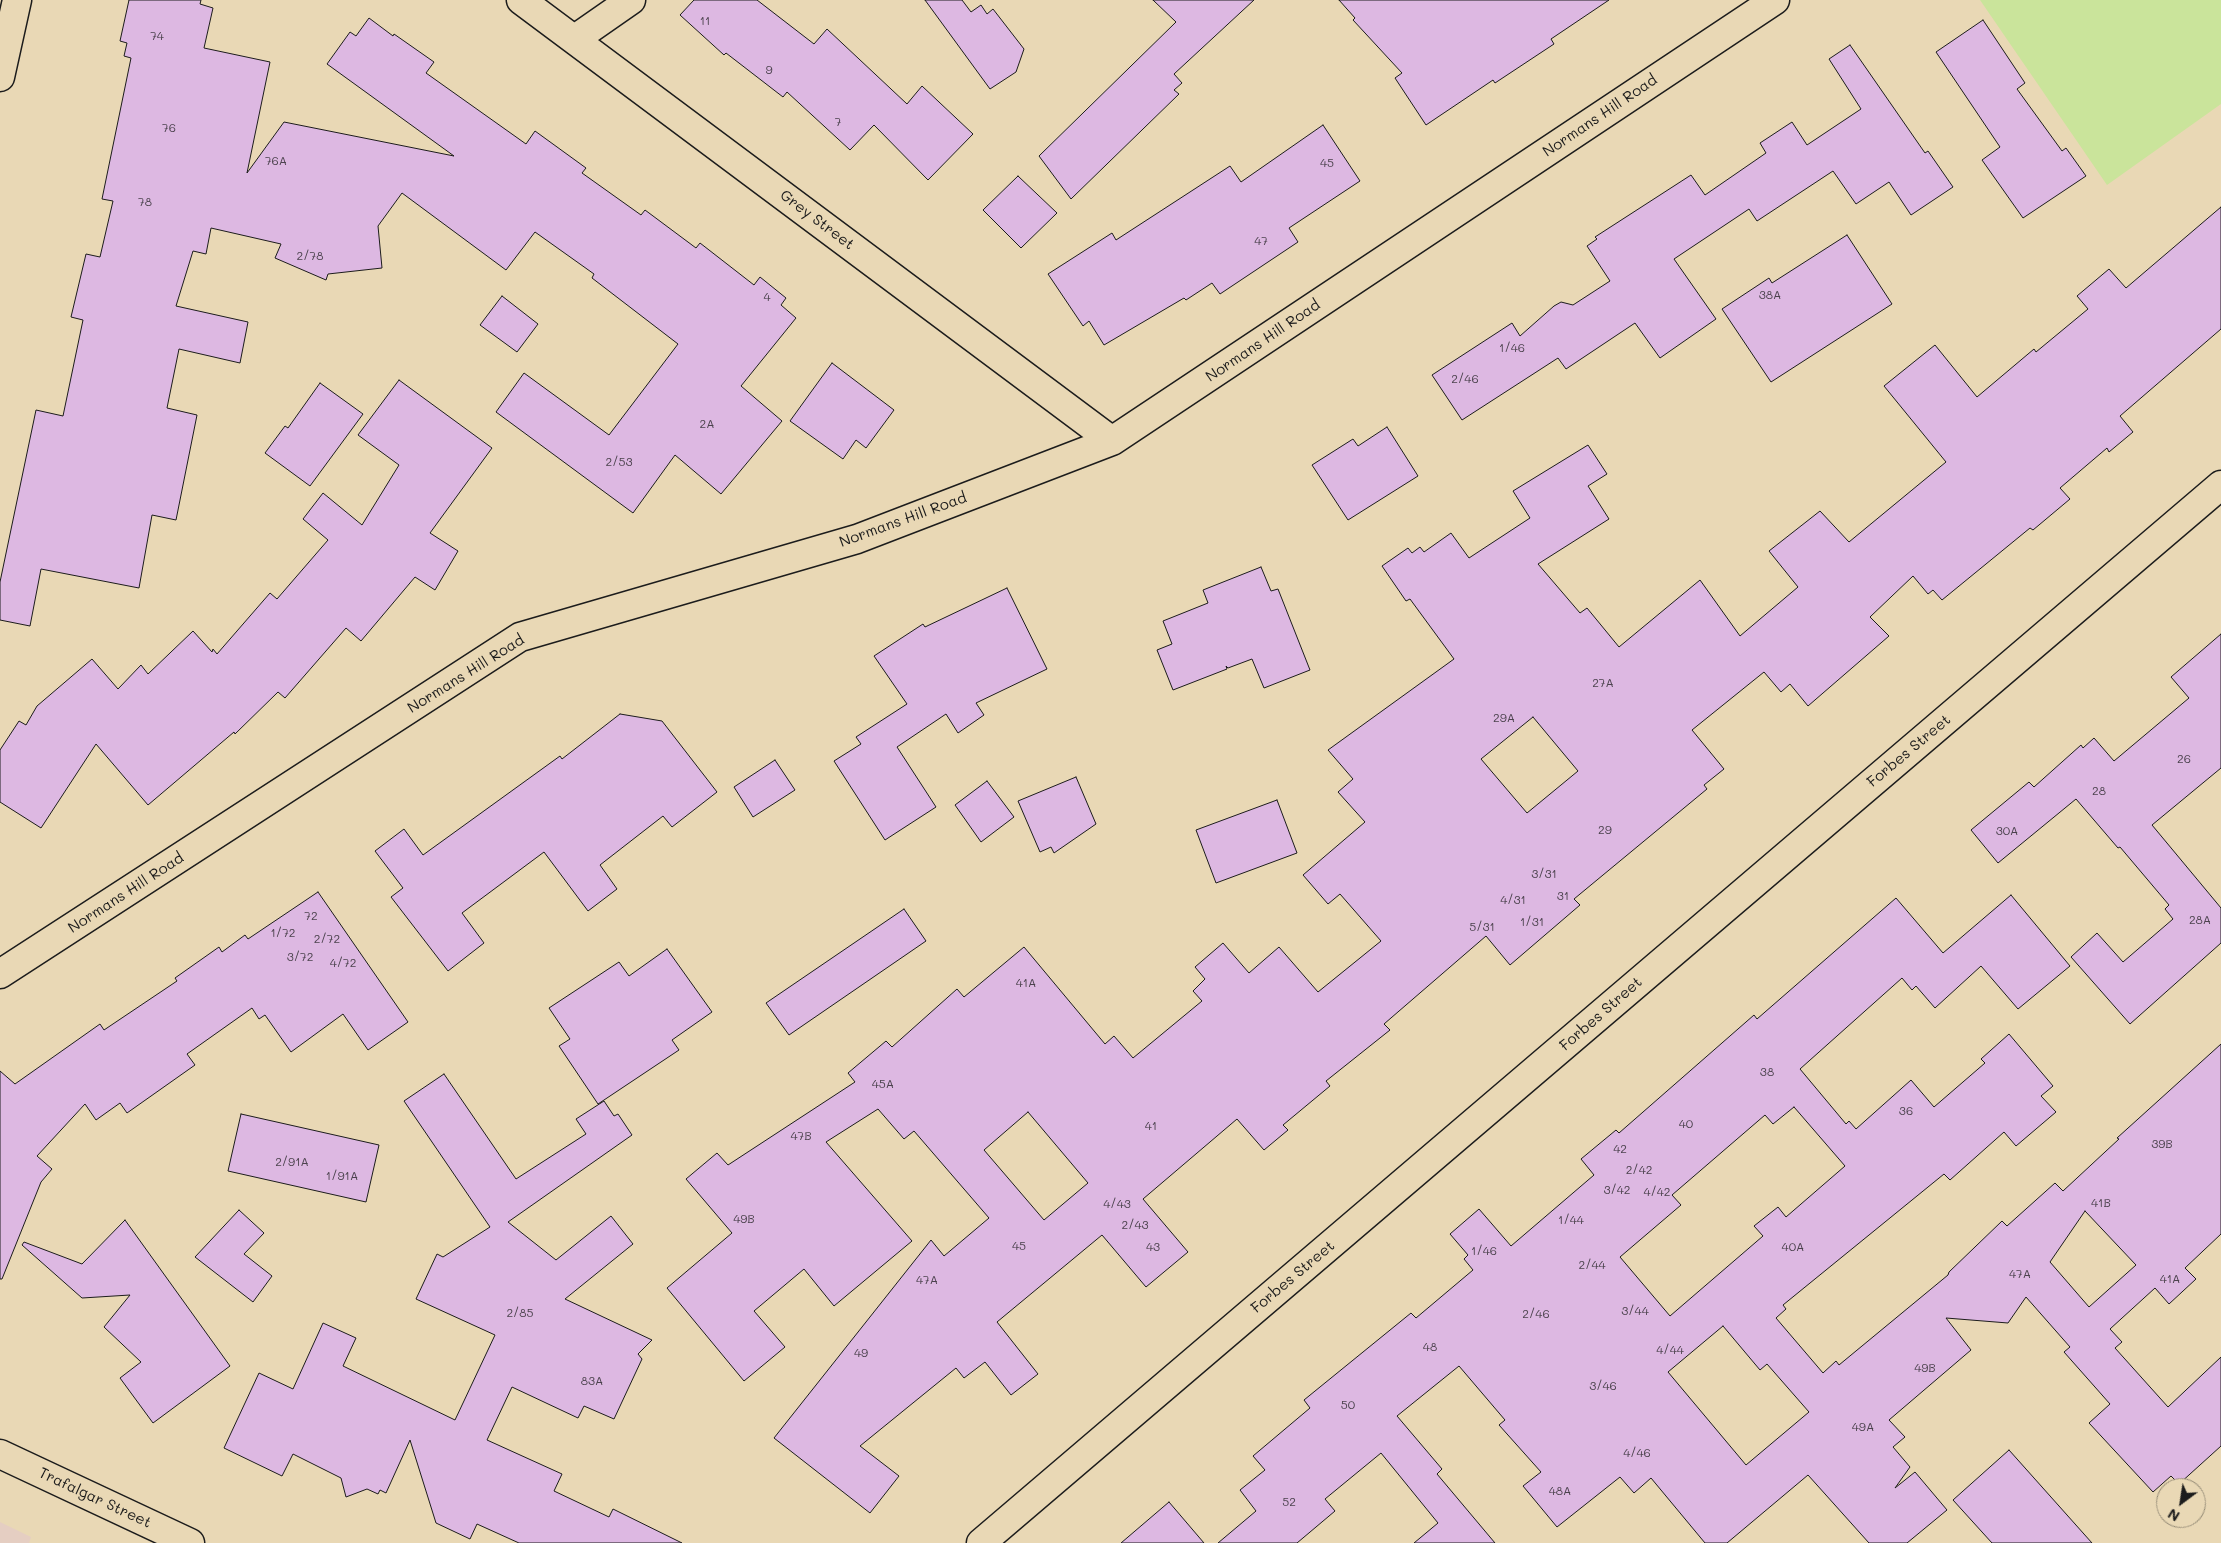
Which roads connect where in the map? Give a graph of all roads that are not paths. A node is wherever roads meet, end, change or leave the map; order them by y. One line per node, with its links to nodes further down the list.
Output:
1 (17, 0): 6 (street)
2 (521, 0): 5 (street, Grey Street)
3 (631, 0): 5 (street)
4 (1775, 0): 7 (street, Normans Hill Road)
5 (575, 39): 7 (street, Grey Street)
6 (0, 77)
7 (1112, 441): 9 (street, Normans Hill Road)
8 (2221, 485): 12 (street, Forbes Street)
9 (0, 974)
10 (0, 1454): 11 (street, Trafalgar Street)
11 (190, 1543)
12 (981, 1543)

